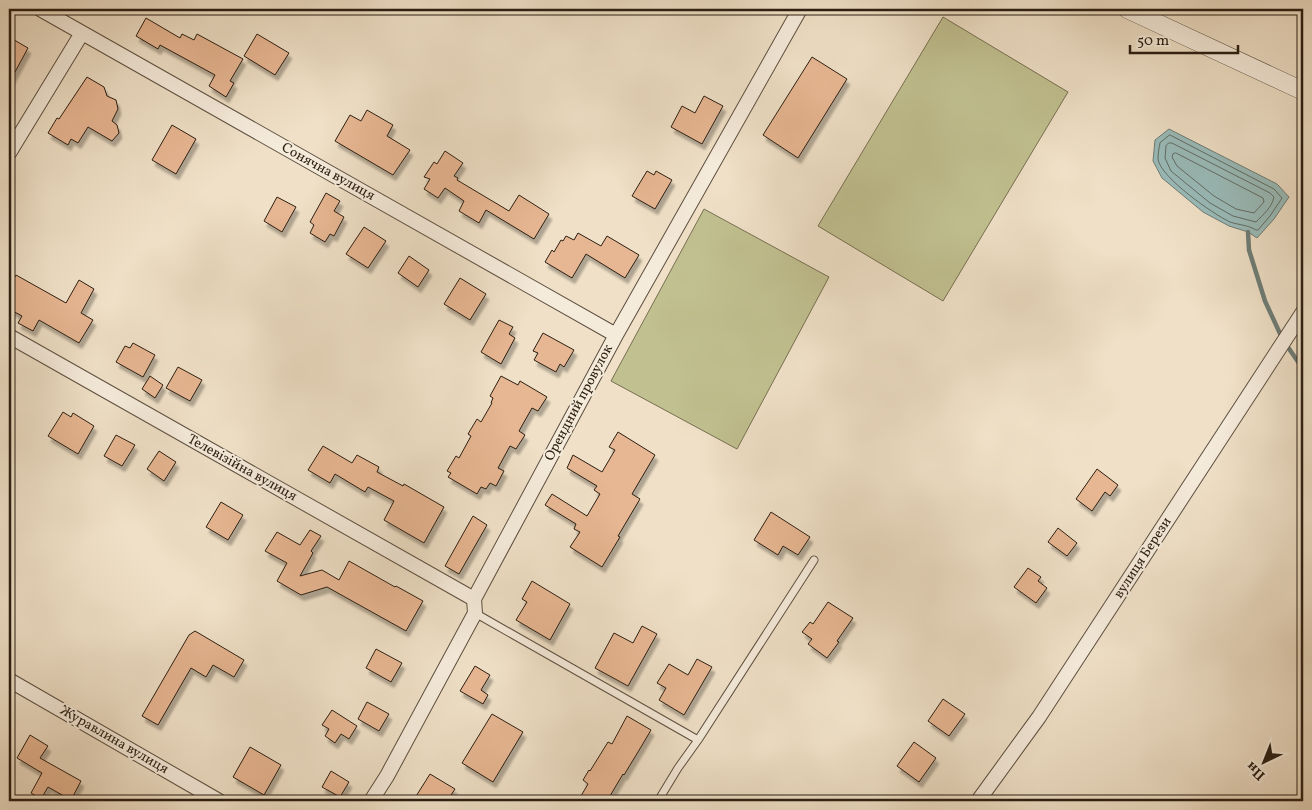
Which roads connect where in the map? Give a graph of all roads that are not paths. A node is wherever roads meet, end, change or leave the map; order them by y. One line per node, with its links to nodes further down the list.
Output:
1 (40, 9): 4 (street, Сонячна вулиця)
2 (800, 9): 8 (street, Орендний провулок)
3 (1127, 9): 5 (street)
4 (82, 33): 6 (street); 8 (street, Сонячна вулиця)
5 (1303, 91)
6 (9, 152)
7 (1303, 312): 17 (street, вулиця Берези)
8 (616, 335): 11 (street, Орендний провулок)
9 (9, 336): 11 (street, Телевізійна вулиця)
10 (814, 560): 13 (lane)
11 (475, 606): 13 (lane); 15 (street, Орендний провулок)
12 (9, 680): 14 (street, Журавлина вулиця)
13 (698, 740): 16 (lane)
14 (219, 801)
15 (371, 801)
16 (658, 801)
17 (978, 801)

